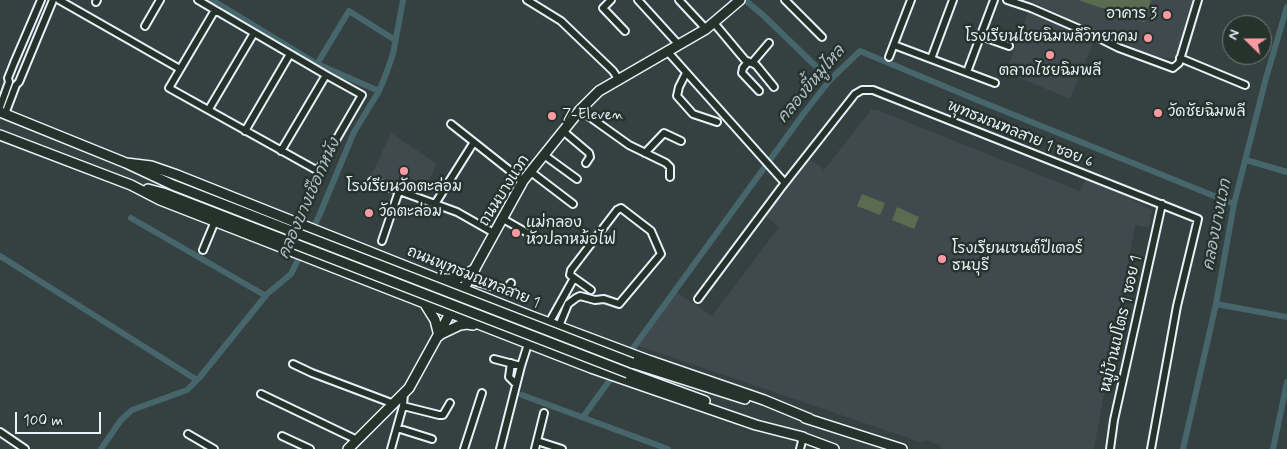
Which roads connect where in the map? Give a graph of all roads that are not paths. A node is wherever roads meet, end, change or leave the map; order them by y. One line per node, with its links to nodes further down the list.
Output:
1 (41, 0): 34 (street)
2 (53, 0): 36 (street)
3 (59, 0): 37 (street)
4 (160, 0): 19 (street)
5 (198, 0): 17 (street)
6 (527, 0): 41 (street)
7 (611, 0): 21 (street)
8 (638, 0): 26 (street)
9 (679, 0): 20 (street)
10 (740, 0): 18 (main road, ถนนบางแวก)
11 (785, 0): 24 (street)
12 (911, 0): 27 (street)
13 (953, 0): 33 (street)
14 (994, 0): 23 (street)
15 (1007, 0): 32 (street)
16 (1198, 0): 32 (street)
17 (215, 10): 22 (street); 37 (street)
18 (714, 23): 20 (main road, ถนนบางแวก); 35 (street)
19 (146, 26)
20 (706, 29): 26 (main road, ถนนบางแวก)
21 (625, 31)
22 (254, 33): 30 (street); 46 (street)
23 (981, 36): 28 (street); 38 (street)
24 (822, 37)
25 (769, 43): 35 (street)
26 (679, 45): 29 (main road, ถนนบางแวก)
27 (894, 45): 31 (street); 33 (street)
28 (1008, 46)
29 (668, 52): 39 (street); 41 (main road, ถนนบางแวก)
30 (290, 54): 40 (street); 51 (street)
31 (889, 57)
32 (1180, 58): 43 (street)
33 (931, 59): 38 (street)
34 (14, 63): 36 (street); 48 (street)
35 (750, 63): 44 (street); 45 (street)
36 (24, 67): 48 (street)
37 (180, 69): 46 (street)
38 (968, 72): 42 (street)
39 (686, 73): 49 (street); 66 (street)
40 (326, 75): 56 (street); 56 (street)
41 (619, 80): 47 (main road, ถนนบางแวก)
42 (995, 83)
43 (1244, 85)
44 (774, 87)
45 (759, 91)
46 (209, 109): 51 (street)
47 (580, 110): 52 (main road, ถนนบางแวก); 57 (street)
48 (2, 111): 59 (main road, ถนนพุทธมณฑลสาย 1)
49 (717, 122)
50 (451, 124): 54 (street)
51 (245, 131): 56 (street)
52 (563, 131): 58 (main road, ถนนบางแวก); 60 (street)
53 (0, 136): 67 (main road)
54 (474, 142): 65 (street); 69 (street)
55 (681, 142): 57 (street)
56 (281, 151)
57 (645, 153): 62 (street)
58 (544, 155): 61 (main road, ถนนบางแวก); 63 (street)
59 (126, 163): 78 (main road, ถนนพุทธมณฑลสาย 1); 108 (main road, ถนนพุทธมณฑลสาย 1, bridge)
60 (586, 163)
61 (530, 172): 65 (main road, ถนนบางแวก); 70 (street)
62 (670, 177)
63 (577, 179)
64 (372, 180): 68 (street)
65 (524, 181): 72 (main road, ถนนบางแวก)
66 (785, 183): 71 (street, พุทธมณฑลสาย 1 ซอย 6); 87 (street, พุทธมณฑลสาย 1 ซอย 6)
67 (131, 185): 73 (main road); 101 (main road, bridge)
68 (399, 191): 69 (street); 76 (street)
69 (435, 204): 74 (street)
70 (573, 204)
71 (1162, 204): 129 (street, หมู่บ้านเปโตร 1 ซอย 1); 130 (street, พุทธมณฑลสาย 1 ซอย 6)
72 (503, 219): 74 (main road, ถนนบางแวก); 75 (street)
73 (215, 221): 77 (street); 86 (main road)
74 (494, 233): 79 (main road, ถนนบางแวก)
75 (531, 235)
76 (382, 241)
77 (203, 250)
78 (395, 262): 81 (main road, ถนนพุทธมณฑลสาย 1); 86 (main road)
79 (477, 267): 81 (main road); 82 (main road, ถนนบางแวก)
80 (574, 278): 85 (street); 91 (street); 93 (street)
81 (440, 279): 84 (main road, ถนนพุทธมณฑลสาย 1)
82 (469, 280): 83 (street); 84 (main road, ถนนบางแวก)
83 (511, 283)
84 (464, 289): 89 (main road, ถนนพุทธมณฑลสาย 1); 90 (main road, ถนนบางแวก)
85 (591, 290)
86 (395, 292): 88 (main road)
87 (698, 300)
88 (424, 303): 90 (main road); 95 (main road)
89 (513, 308): 91 (main road, ถนนพุทธมณฑลสาย 1); 94 (main road)
90 (450, 314): 92 (main road); 95 (main road, ถนนบางแวก)
91 (549, 323): 93 (main road, ถนนพุทธมณฑลสาย 1)
92 (481, 326): 94 (main road); 95 (main road)
93 (559, 326): 108 (main road, ถนนพุทธมณฑลสาย 1)
94 (500, 333): 96 (main road)
95 (439, 336): 106 (main road, ถนนบางแวก)
96 (528, 344): 100 (street); 101 (main road)
97 (494, 359): 98 (street)
98 (511, 363): 100 (street); 102 (street)
99 (293, 364): 106 (street)
100 (521, 366): 102 (street)
101 (629, 378): 113 (main road)
102 (516, 384): 123 (street)
103 (482, 393): 122 (street)
104 (261, 394): 116 (street)
105 (450, 403): 106 (street)
106 (398, 405): 109 (street); 116 (main road, ถนนบางแวก)
107 (544, 414): 115 (street)
108 (810, 419): 128 (main road, ถนนพุทธมณฑลสาย 1)
109 (397, 428): 114 (street); 121 (street)
110 (0, 432): 117 (street)
111 (188, 434): 118 (street)
112 (282, 436): 119 (street)
113 (803, 437): 126 (street); 127 (main road)
114 (432, 439)
115 (537, 441): 124 (street); 125 (street)
116 (356, 442): 120 (main road, ถนนบางแวก)
117 (25, 449)
118 (214, 449)
119 (310, 449)
120 (348, 449)
121 (391, 449)
122 (464, 449)
123 (500, 449)
124 (535, 449)
125 (562, 449)
126 (800, 449)
127 (834, 449)
128 (902, 449)
129 (1110, 449)
130 (1150, 449)

